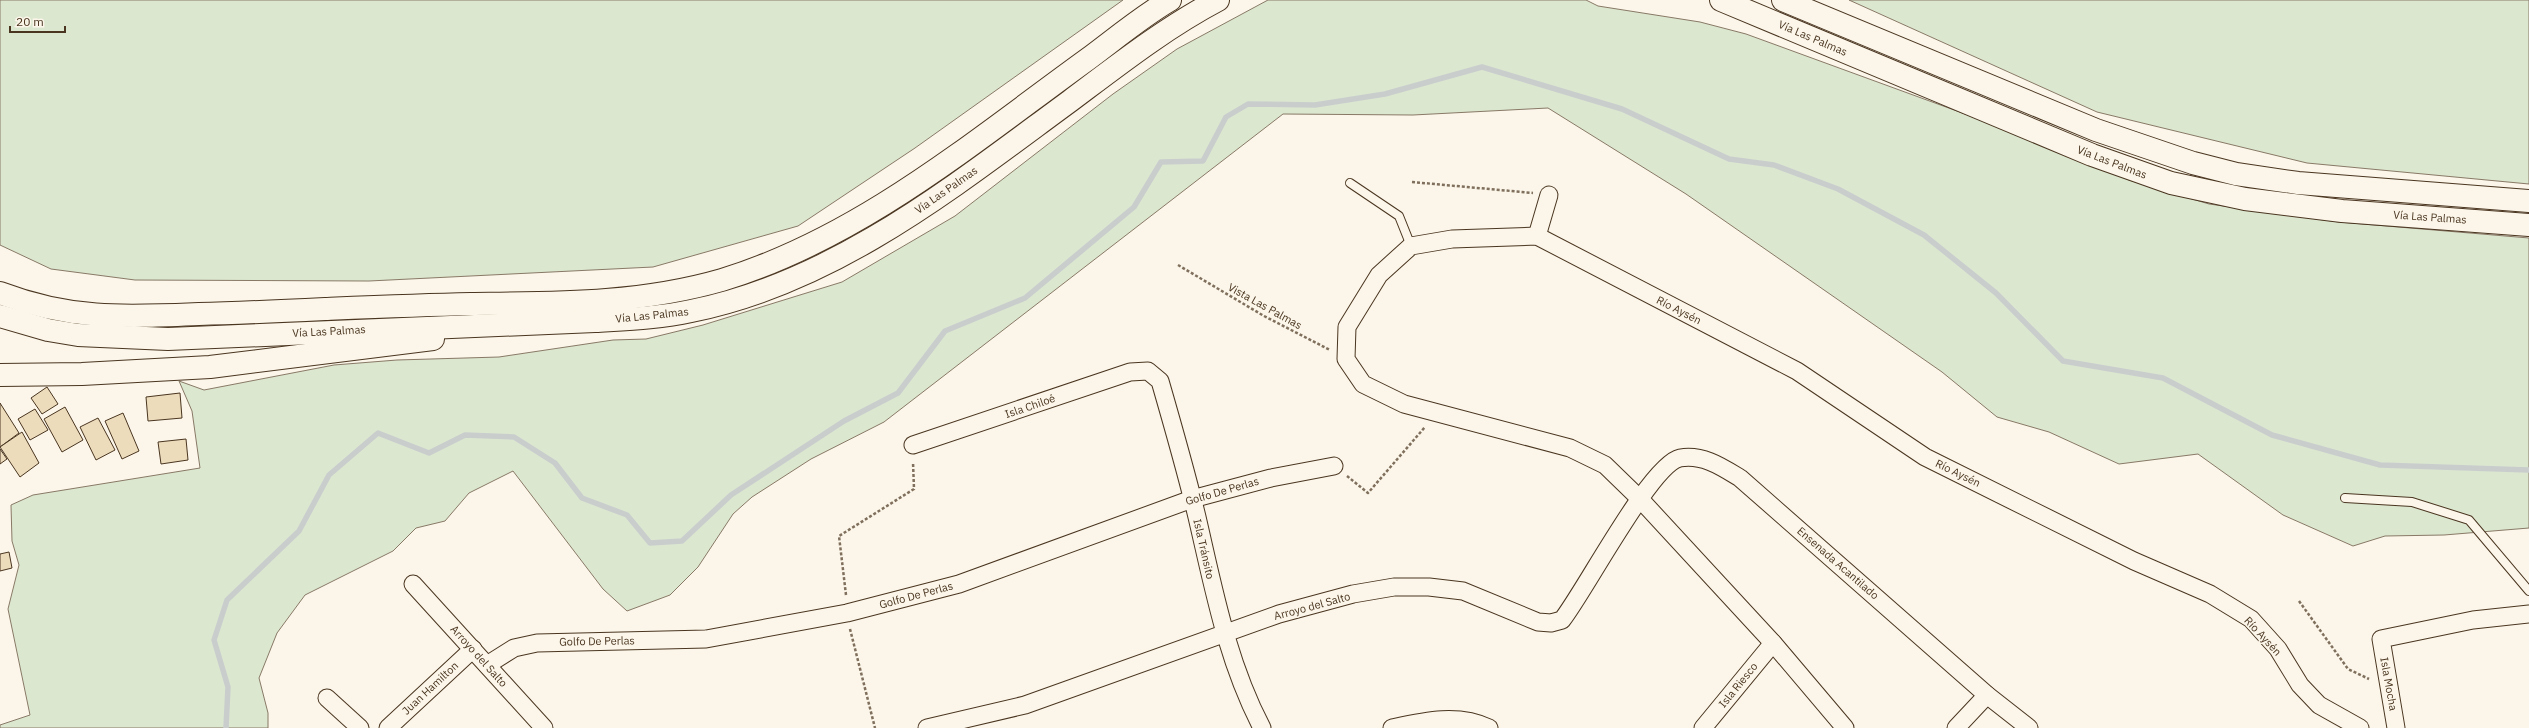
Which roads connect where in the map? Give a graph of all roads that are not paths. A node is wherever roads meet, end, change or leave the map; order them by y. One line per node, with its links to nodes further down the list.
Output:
1 (1170, 0): 11 (highway, Vía Las Palmas)
2 (1218, 0): 13 (highway, Vía Las Palmas)
3 (1721, 0): 8 (highway, Vía Las Palmas)
4 (1783, 0): 7 (highway)
5 (1350, 183): 10 (lane)
6 (1549, 195): 9 (street)
7 (2529, 201)
8 (2529, 225)
9 (1537, 236): 10 (street, Río Aysén); 41 (street, Río Aysén)
10 (1411, 246): 20 (street)
11 (0, 293)
12 (0, 316): 13 (highway, Vía Las Palmas)
13 (535, 323): 15 (highway)
14 (1148, 371): 16 (street, Isla Chiloé); 19 (street, Isla Tránsito)
15 (0, 375)
16 (912, 445)
17 (1334, 466): 19 (street, Golfo De Perlas)
18 (2345, 498): 22 (lane)
19 (1192, 499): 24 (street, Isla Tránsito); 27 (street, Golfo De Perlas)
20 (1640, 499): 24 (street, Arroyo del Salto); 25 (street); 28 (street, Ensenada Acantilado)
21 (413, 584): 26 (street, Arroyo del Salto)
22 (2529, 591)
23 (2529, 614): 42 (street, Isla Mocha)
24 (1224, 632): 33 (street, Arroyo del Salto); 34 (street, Isla Tránsito)
25 (1773, 643): 37 (street, Isla Riesco); 38 (street)
26 (473, 649): 27 (street, Arroyo del Salto); 31 (street, Juan Hamilton)
27 (487, 665): 32 (street, Arroyo del Salto)
28 (1987, 695): 39 (street); 40 (street, Ensenada Acantilado)
29 (328, 698): 30 (street)
30 (360, 728)
31 (388, 728)
32 (544, 728)
33 (927, 728)
34 (1262, 728)
35 (1392, 728): 36 (street)
36 (1490, 728)
37 (1703, 728)
38 (1845, 728)
39 (1956, 728)
40 (2029, 728)
41 (2360, 728)
42 (2396, 728)

